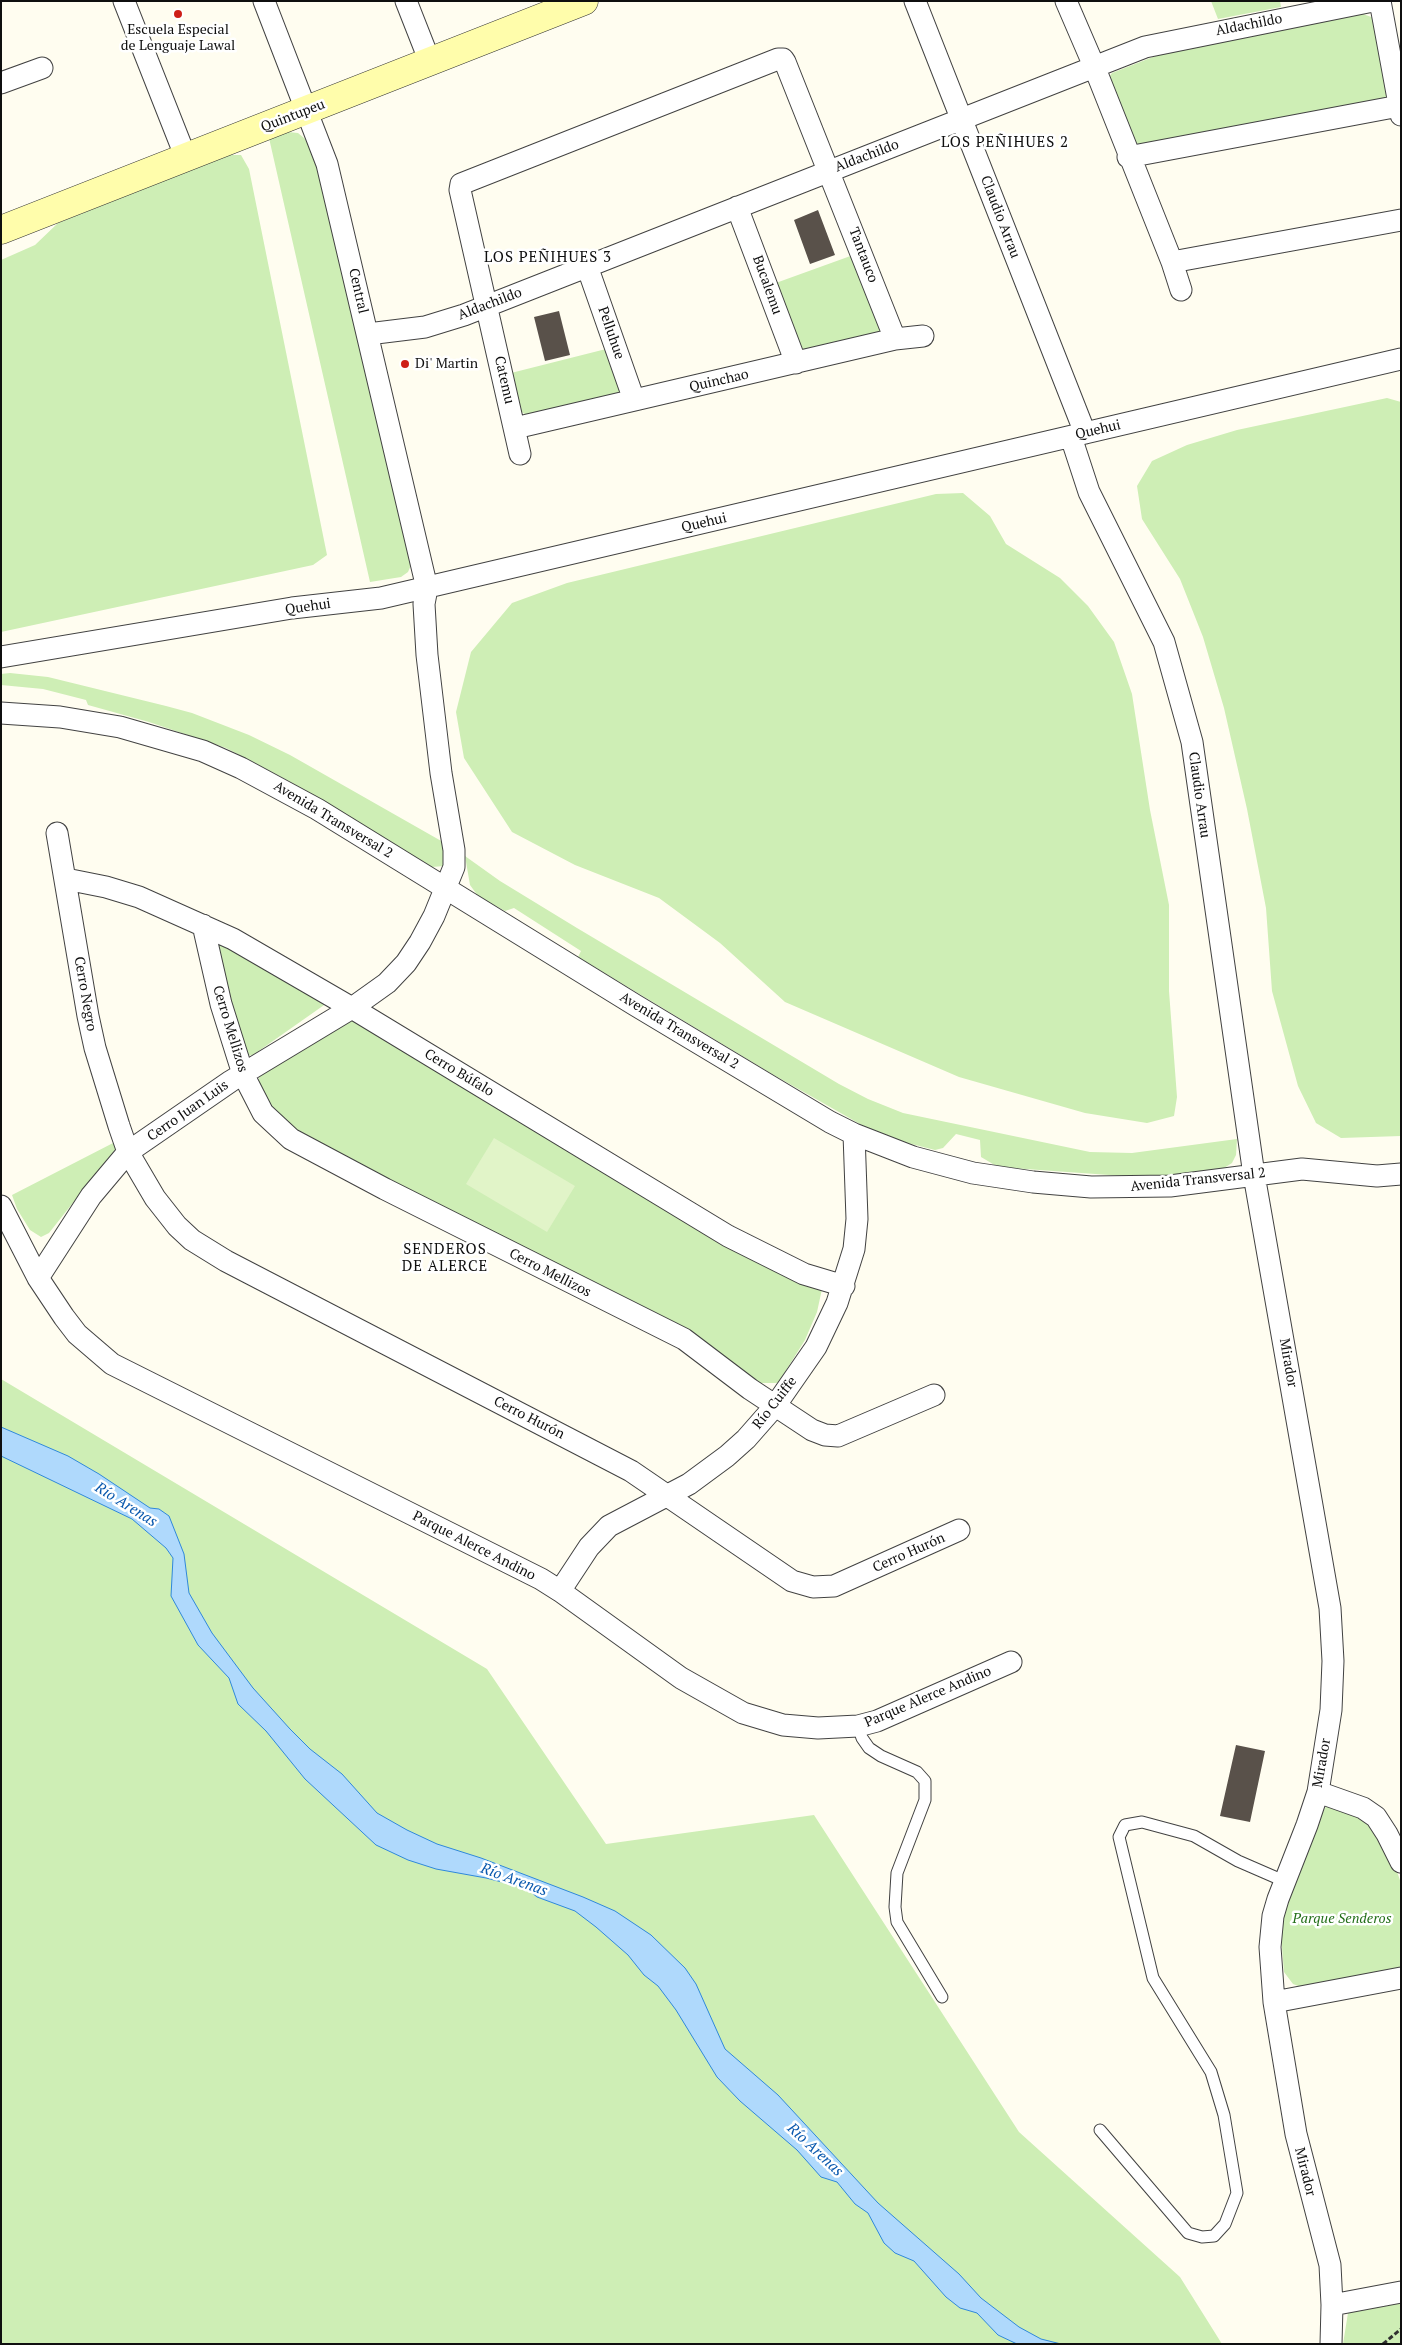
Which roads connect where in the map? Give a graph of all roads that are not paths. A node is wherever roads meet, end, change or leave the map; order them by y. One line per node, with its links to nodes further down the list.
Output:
1 (124, 1): 17 (street)
2 (264, 1): 14 (street, Central)
3 (406, 1): 9 (street)
4 (584, 1): 9 (street, Quintupeu)
5 (915, 1): 15 (street, Claudio Arrau)
6 (1066, 1): 10 (street)
7 (1373, 1): 10 (street, Aldachildo)
8 (1380, 1): 13 (street)
9 (430, 62): 14 (street, Quintupeu)
10 (1094, 66): 15 (street, Aldachildo); 16 (street)
11 (42, 68): 12 (street)
12 (1, 83)
13 (1400, 110): 16 (street)
14 (305, 111): 17 (street, Quintupeu); 26 (street, Central)
15 (962, 119): 18 (street, Aldachildo); 33 (street, Claudio Arrau)
16 (1128, 157): 22 (street)
17 (186, 158): 21 (street, Quintupeu)
18 (830, 171): 19 (street, Aldachildo); 25 (street, Tantauco); 28 (street, Tantauco)
19 (737, 207): 23 (street, Aldachildo); 30 (street, Bucalemu)
20 (1401, 220): 22 (street)
21 (1, 230)
22 (1172, 262): 24 (street)
23 (587, 266): 25 (street, Aldachildo); 31 (street, Pelluhue)
24 (1181, 290)
25 (487, 306): 26 (street, Aldachildo); 32 (street, Catemu)
26 (368, 334): 35 (street, Central)
27 (923, 336): 28 (street, Quinchao)
28 (895, 339): 30 (street, Quinchao)
29 (1401, 359): 33 (street, Quehui)
30 (796, 363): 31 (street, Quinchao)
31 (634, 400): 32 (street, Quinchao)
32 (515, 428): 34 (street, Catemu)
33 (1078, 435): 35 (street, Quehui); 47 (street, Claudio Arrau)
34 (520, 454)
35 (427, 588): 36 (street, Quehui); 40 (street, Central)
36 (1, 657)
37 (1, 713): 40 (street, Avenida Transversal 2)
38 (57, 833): 39 (street, Cerro Negro)
39 (66, 879): 41 (street, Cerro Búfalo); 45 (street, Cerro Negro)
40 (446, 889): 42 (street, Cerro Juan Luis); 44 (street, Avenida Transversal 2)
41 (203, 925): 42 (street, Cerro Búfalo); 43 (street, Cerro Mellizos)
42 (352, 1008): 43 (street, Cerro Juan Luis); 50 (street, Cerro Búfalo)
43 (243, 1074): 45 (street, Cerro Juan Luis); 52 (street, Cerro Mellizos)
44 (854, 1134): 47 (street, Avenida Transversal 2); 50 (street, Río Cuiffe)
45 (128, 1152): 49 (street, Cerro Juan Luis); 53 (street, Cerro Hurón)
46 (1401, 1174): 47 (street, Avenida Transversal 2)
47 (1254, 1175): 58 (street, Mirador)
48 (1, 1206): 49 (street, Parque Alerce Andino)
49 (38, 1278): 55 (street, Parque Alerce Andino)
50 (844, 1286): 52 (street, Río Cuiffe)
51 (934, 1395): 52 (street, Cerro Mellizos)
52 (775, 1406): 53 (street, Río Cuiffe)
53 (669, 1496): 54 (street, Cerro Hurón); 55 (street, Río Cuiffe)
54 (959, 1530)
55 (560, 1591): 57 (street, Parque Alerce Andino)
56 (1012, 1662): 57 (street, Parque Alerce Andino)
57 (858, 1726): 62 (lane)
58 (1318, 1792): 59 (street); 60 (street, Mirador)
59 (1401, 1862)
60 (1284, 1881): 63 (street, Mirador); 64 (lane)
61 (1401, 1978): 63 (street)
62 (942, 1997)
63 (1274, 2002): 66 (street, Mirador)
64 (1100, 2130)
65 (1401, 2292): 66 (street)
66 (1332, 2305): 67 (street, Mirador)
67 (1331, 2344)

